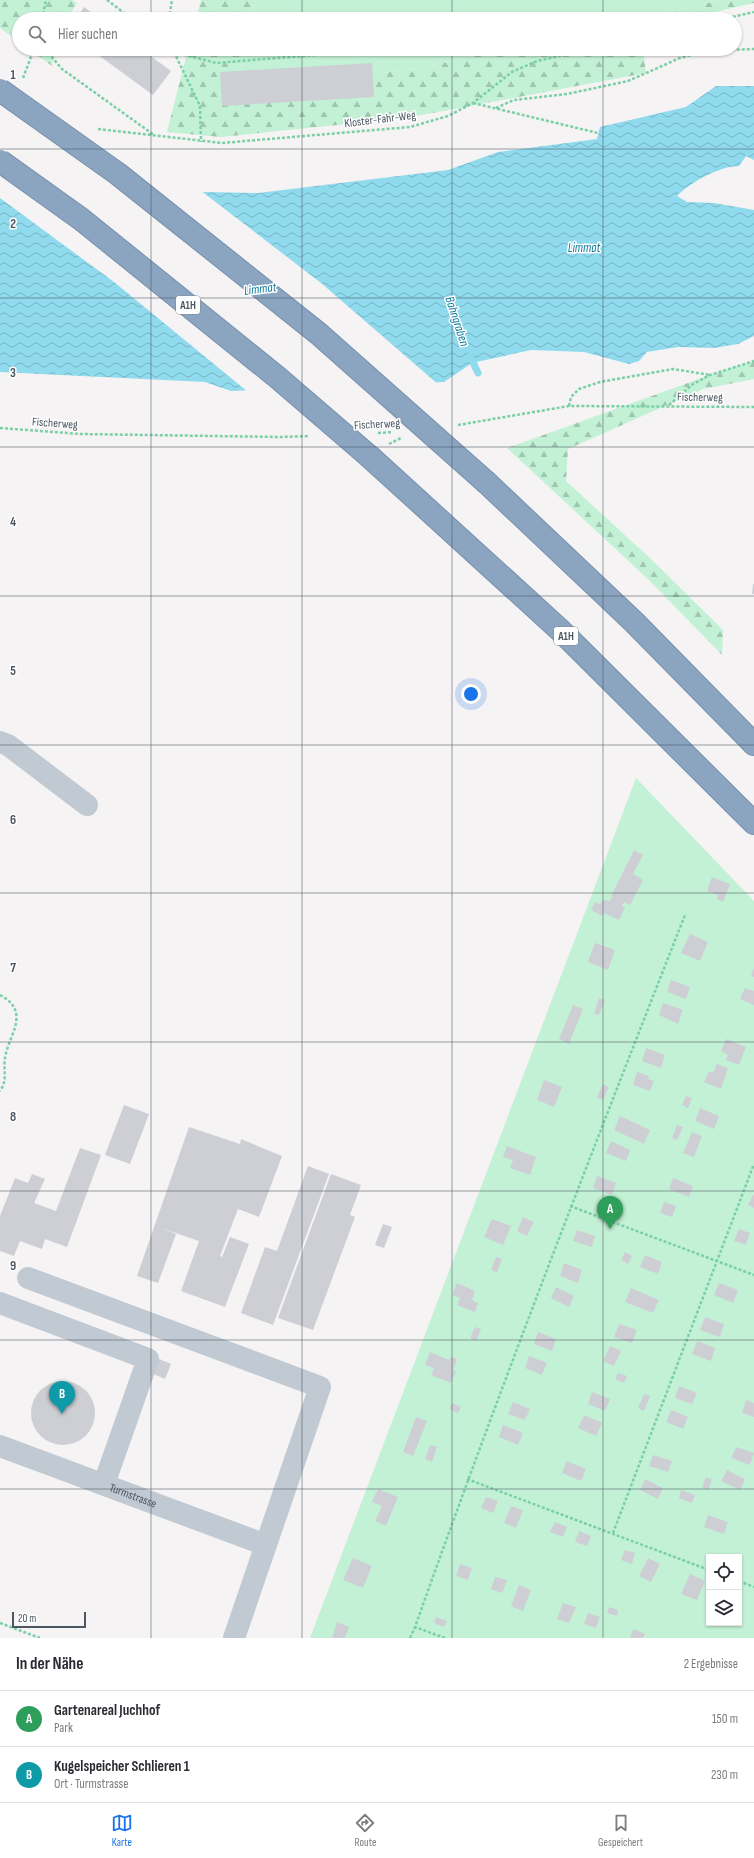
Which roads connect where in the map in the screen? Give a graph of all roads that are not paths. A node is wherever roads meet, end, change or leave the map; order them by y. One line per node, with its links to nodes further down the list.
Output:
1 (0, 90): 4 (highway, bridge)
2 (0, 161): 6 (highway, A1H, bridge)
3 (0, 742): 5 (street)
4 (754, 744)
5 (86, 805)
6 (754, 823)
7 (28, 1278): 11 (street)
8 (0, 1303): 10 (street)
9 (0, 1446): 10 (street, Turmstrasse)
10 (104, 1484): 11 (street, Turmstrasse)
11 (266, 1545): 12 (street)
12 (234, 1638)

